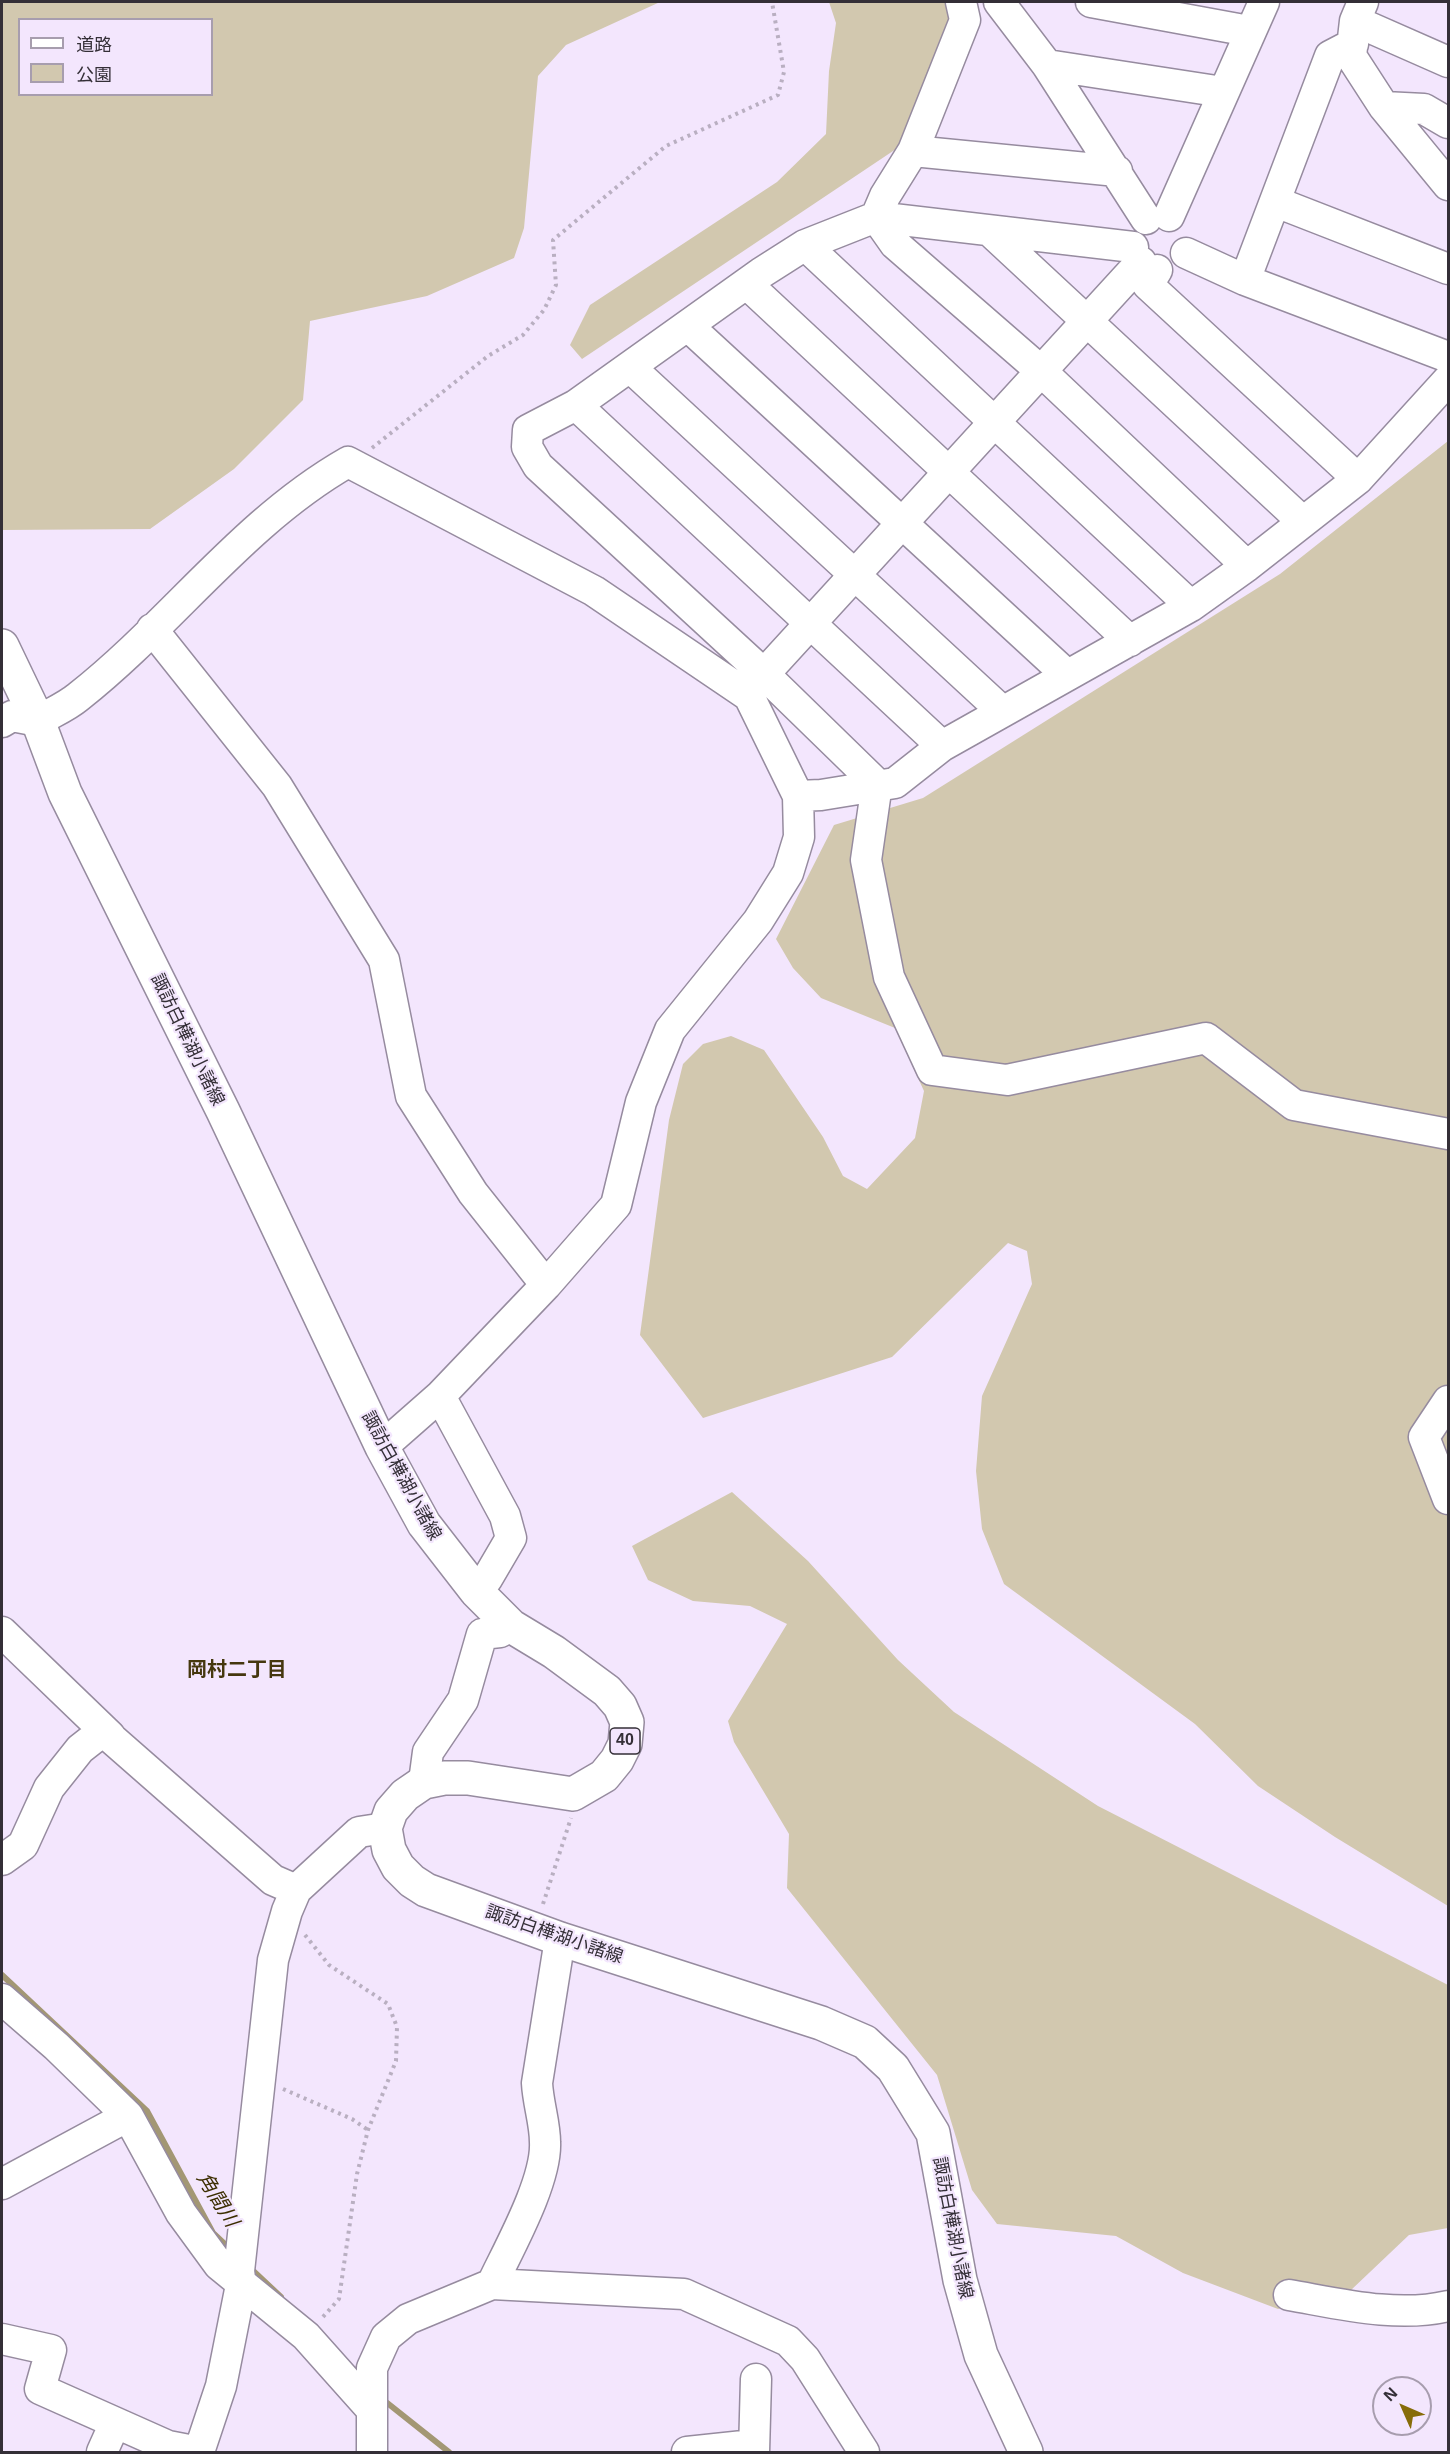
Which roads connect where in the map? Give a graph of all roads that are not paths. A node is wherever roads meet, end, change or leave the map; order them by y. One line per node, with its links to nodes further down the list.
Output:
1 (961, 2): 12 (street)
2 (999, 2): 8 (street)
3 (1091, 2): 6 (street)
4 (1264, 2): 6 (street)
5 (1357, 22): 7 (street); 10 (street); 15 (street)
6 (1249, 31): 9 (street)
7 (1449, 62)
8 (1047, 65): 9 (street); 13 (street)
9 (1223, 92): 17 (street)
10 (1384, 107): 11 (street); 14 (street)
11 (1449, 123)
12 (913, 151): 13 (street); 16 (street)
13 (1117, 171): 17 (street)
14 (1449, 185)
15 (1276, 202): 22 (street); 23 (street)
16 (876, 217): 18 (street); 19 (street); 29 (street)
17 (1157, 217): 20 (street); 21 (street)
18 (991, 232): 21 (street); 25 (street)
19 (805, 245): 24 (street); 32 (street)
20 (1186, 253): 21 (street); 23 (street)
21 (1144, 260): 25 (street); 34 (street)
22 (1449, 269)
23 (1245, 280): 27 (street)
24 (747, 284): 26 (street); 33 (street)
25 (1087, 322): 29 (street); 35 (street)
26 (688, 326): 28 (street); 36 (street)
27 (1449, 357)
28 (631, 368): 31 (street); 38 (street)
29 (1041, 371): 32 (street); 37 (street)
30 (1449, 380): 34 (street)
31 (576, 405): 40 (street); 45 (street)
32 (995, 421): 33 (street); 39 (street)
33 (949, 472): 36 (street); 42 (street)
34 (1358, 479): 35 (street)
35 (1302, 521): 37 (street)
36 (902, 524): 38 (street); 44 (street)
37 (1247, 566): 39 (street)
38 (855, 575): 40 (street); 46 (street)
39 (1191, 606): 42 (street)
40 (810, 625): 45 (street); 49 (street)
41 (152, 629): 45 (street); 47 (street); 53 (street)
42 (1130, 641): 44 (street)
43 (2, 646): 47 (main road, 諏訪白樺湖小諸線 / 40)
44 (1067, 675): 46 (street)
45 (757, 685): 50 (street); 51 (street)
46 (1002, 711): 49 (street)
47 (39, 721): 48 (street); 56 (main road, 諏訪白樺湖小諸線 / 40)
48 (2, 722)
49 (942, 746): 50 (street)
50 (878, 784): 51 (street); 52 (street)
51 (798, 796): 53 (street)
52 (1449, 1134)
53 (546, 1285): 54 (street)
54 (440, 1396): 56 (street); 58 (street)
55 (1449, 1401): 57 (street)
56 (382, 1447): 59 (main road, 諏訪白樺湖小諸線 / 40)
57 (1449, 1499)
58 (487, 1579)
59 (511, 1626): 62 (street); 62 (main road, 諏訪白樺湖小諸線 / 40)
60 (2, 1632): 61 (street)
61 (110, 1736): 64 (street); 65 (street)
62 (424, 1782): 63 (main road)
63 (385, 1827): 65 (street); 66 (main road, 諏訪白樺湖小諸線)
64 (2, 1860)
65 (292, 1900): 70 (street)
66 (551, 1936): 71 (street); 84 (main road, 諏訪白樺湖小諸線)
67 (2, 1999): 68 (street)
68 (128, 2116): 69 (street); 70 (street)
69 (2, 2184)
70 (241, 2267): 76 (street); 80 (street)
71 (492, 2284): 76 (street); 83 (street)
72 (1289, 2295): 73 (street)
73 (1449, 2306)
74 (2, 2339): 77 (street)
75 (756, 2379): 78 (street)
76 (372, 2408): 81 (street)
77 (115, 2423): 79 (street); 80 (street)
78 (754, 2449): 82 (street)
79 (102, 2452)
80 (199, 2452)
81 (372, 2452)
82 (687, 2452)
83 (864, 2452)
84 (1026, 2452)

